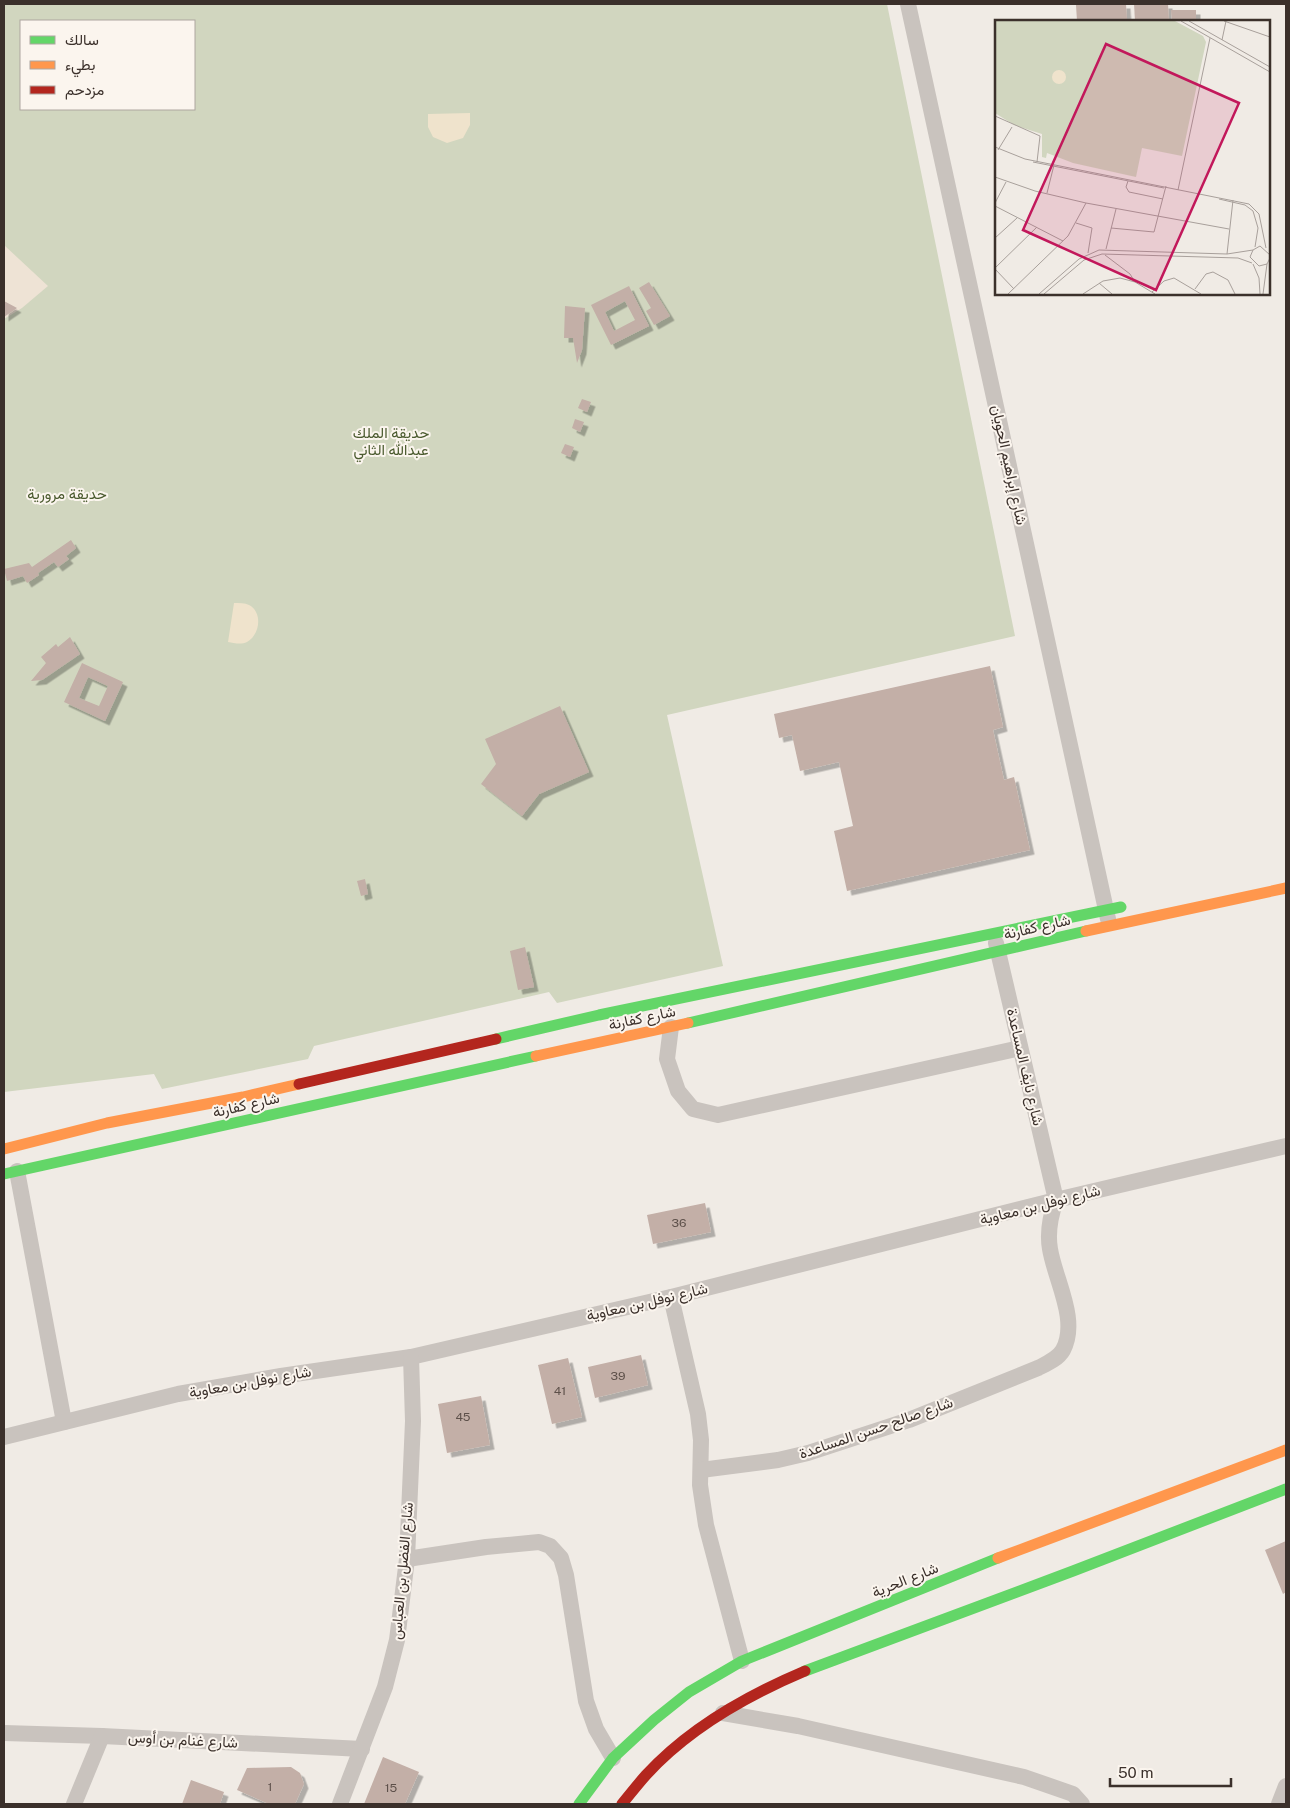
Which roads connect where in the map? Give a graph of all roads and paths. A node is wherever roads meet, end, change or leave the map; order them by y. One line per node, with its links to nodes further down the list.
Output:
1 (908, 4): 4 (street, شارع إبراهيم الحويان)
2 (1286, 888): 4 (main road, شارع كفارنة)
3 (1135, 904): 4 (main road, شارع كفارنة)
4 (1107, 918): 5 (main road, شارع كفارنة); 6 (main road, شارع كفارنة)
5 (993, 934): 6 (street, شارع نايف المساعدة); 10 (main road, شارع كفارنة)
6 (998, 952): 7 (main road, شارع كفارنة); 8 (street, شارع نايف المساعدة)
7 (671, 1027): 8 (street); 11 (main road, شارع كفارنة)
8 (1020, 1048): 12 (street, شارع نايف المساعدة)
9 (1286, 1146): 12 (street, شارع نوفل بن معاوية)
10 (4, 1149)
11 (10, 1173): 15 (street)
12 (1056, 1200): 13 (street, شارع نوفل بن معاوية); 18 (street, شارع صالح حسن المساعدة)
13 (670, 1297): 14 (street, شارع نوفل بن معاوية); 18 (street)
14 (411, 1358): 15 (street, شارع نوفل بن معاوية); 20 (street, شارع الفضل بن العباس)
15 (64, 1422): 16 (street, شارع نوفل بن معاوية)
16 (4, 1437)
17 (1286, 1450): 21 (main road, شارع الحرية)
18 (701, 1470): 21 (street)
19 (1286, 1489): 22 (main road)
20 (407, 1559): 25 (street, شارع الفضل بن العباس); 26 (street)
21 (742, 1661): 26 (main road, شارع الحرية)
22 (723, 1713): 31 (main road); 32 (street)
23 (4, 1733): 24 (street, شارع غنام بن أوس)
24 (102, 1736): 25 (street, شارع غنام بن أوس); 28 (street)
25 (362, 1749): 29 (street, شارع الفضل بن العباس)
26 (613, 1758): 30 (main road, شارع الحرية)
27 (1286, 1786): 33 (street)
28 (74, 1804)
29 (340, 1804)
30 (579, 1804)
31 (622, 1804)
32 (1082, 1804)
33 (1279, 1804)

